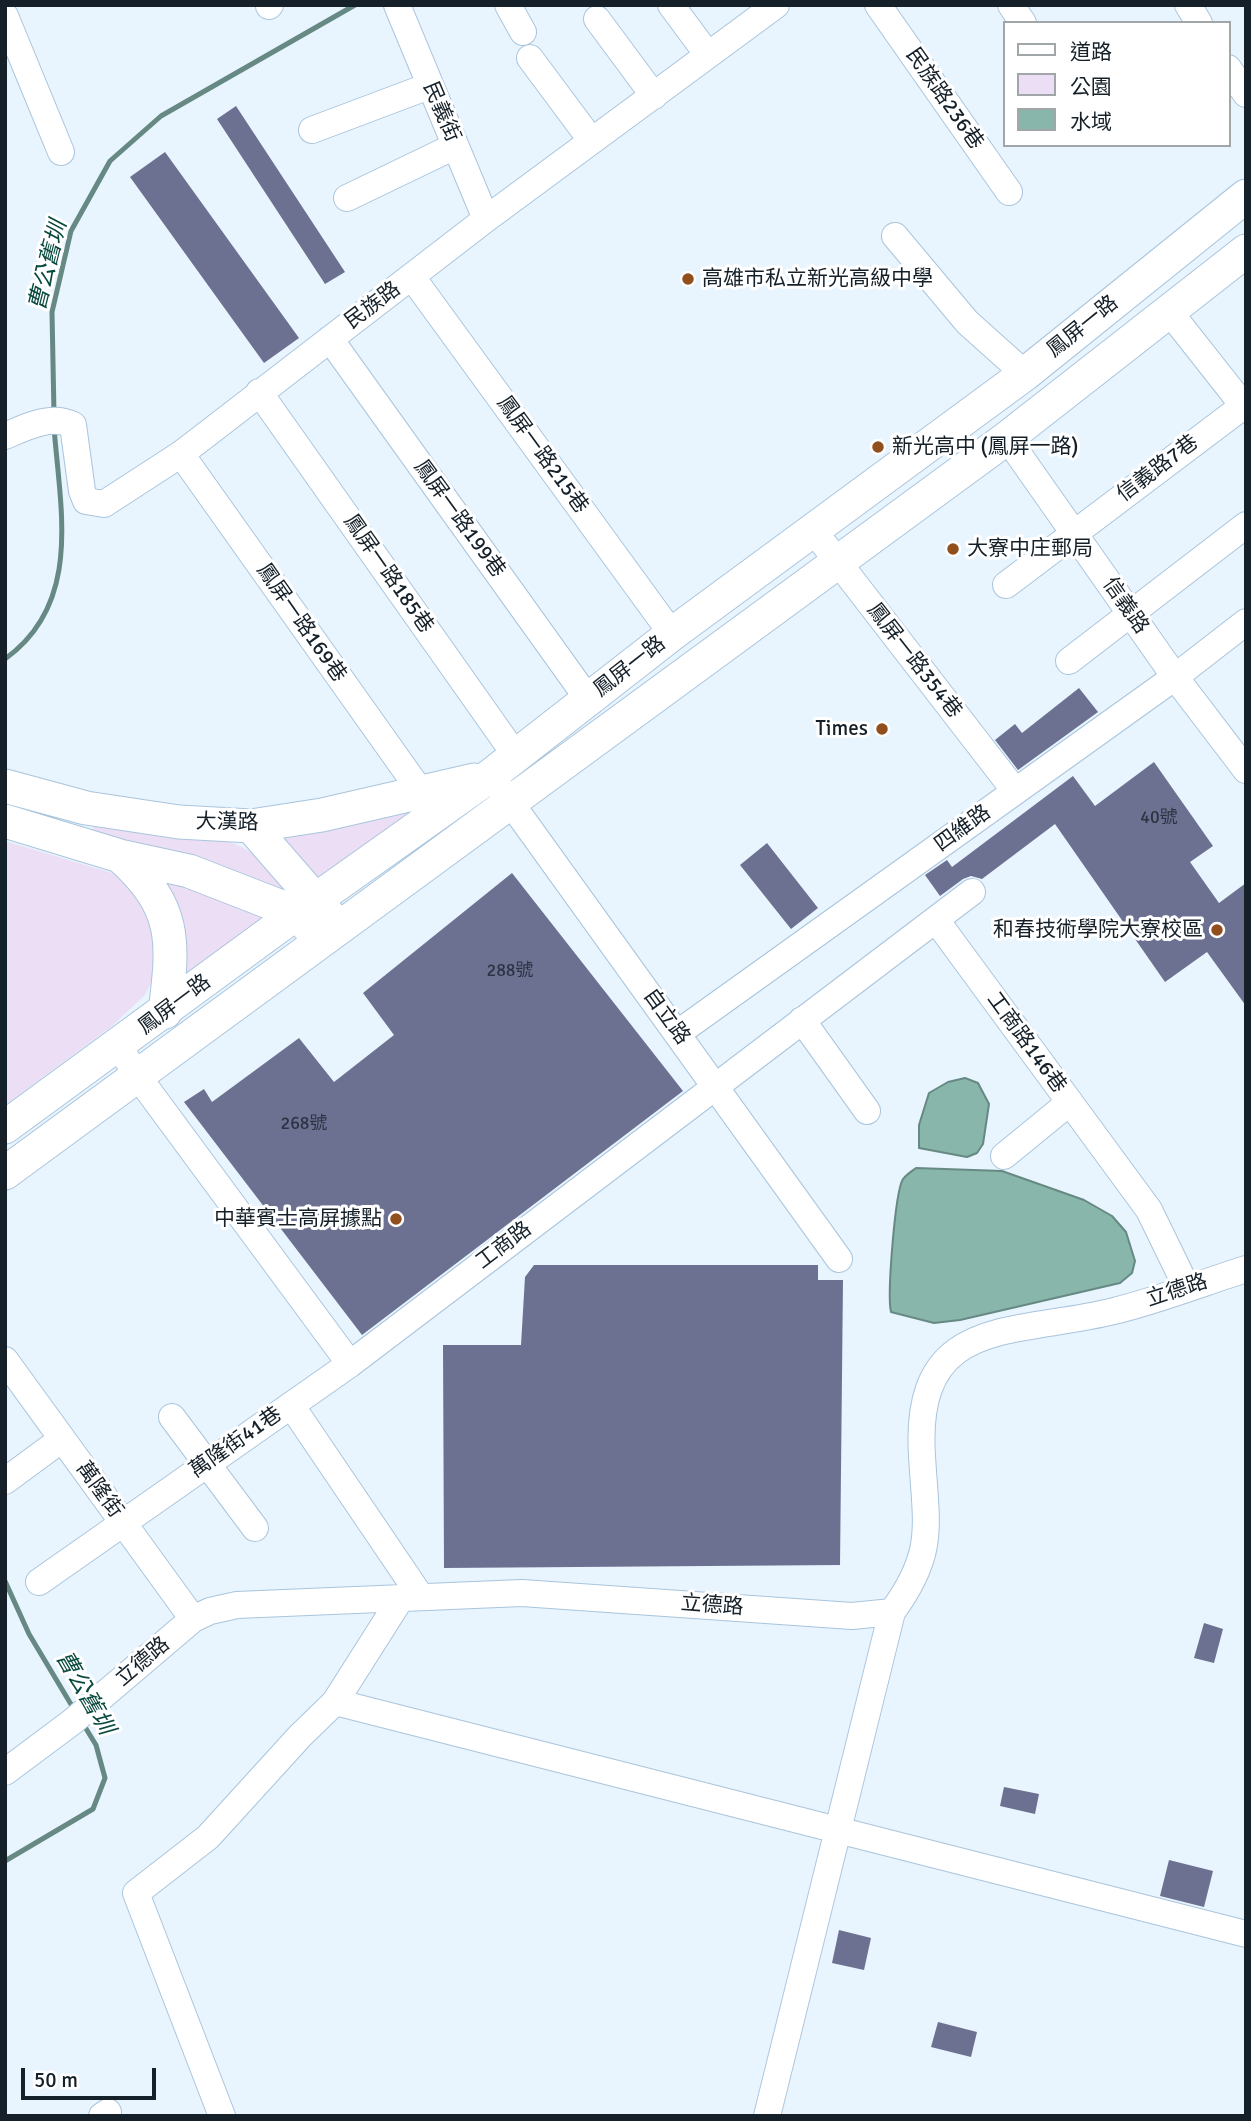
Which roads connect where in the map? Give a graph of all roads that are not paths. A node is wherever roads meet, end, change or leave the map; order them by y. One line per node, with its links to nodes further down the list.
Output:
1 (397, 5): 16 (street, 民義街)
2 (508, 5): 12 (street)
3 (671, 5): 13 (street)
4 (878, 5): 23 (street, 民族路236巷)
5 (1011, 5): 10 (street)
6 (1188, 5): 11 (street)
7 (769, 7): 13 (street, 民族路)
8 (5, 16): 22 (street)
9 (597, 19): 18 (street)
10 (1022, 21)
11 (1198, 21)
12 (523, 32)
13 (708, 55): 18 (street, 民族路)
14 (530, 58): 20 (street)
15 (1230, 71): 17 (street)
16 (429, 86): 19 (street); 21 (street, 民義街)
17 (1246, 94)
18 (654, 96): 20 (street, 民族路)
19 (312, 130)
20 (591, 140): 26 (street, 民族路)
21 (455, 146): 25 (street); 26 (street, 民義街)
22 (61, 152)
23 (1009, 192)
24 (1246, 196): 32 (main road, 鳳屏一路)
25 (346, 198)
26 (486, 219): 29 (street, 民族路)
27 (895, 236): 32 (street)
28 (1246, 251): 30 (main road, 鳳屏一路)
29 (412, 276): 31 (street, 民族路); 45 (street, 鳳屏一路215巷)
30 (1168, 310): 34 (street); 36 (main road, 鳳屏一路)
31 (330, 339): 33 (street, 民族路); 48 (street, 鳳屏一路199巷)
32 (1025, 374): 39 (main road, 鳳屏一路)
33 (259, 392): 37 (street, 民族路); 50 (street, 鳳屏一路185巷)
34 (1245, 406): 40 (street, 信義路7巷)
35 (5, 436): 37 (street, 民族路)
36 (1007, 438): 40 (street, 信義路); 41 (main road, 鳳屏一路)
37 (181, 454): 52 (street, 鳳屏一路169巷)
38 (1246, 525): 43 (street)
39 (814, 531): 41 (street, 鳳屏一路354巷); 45 (main road, 鳳屏一路)
40 (1073, 533): 42 (street, 信義路7巷); 43 (street, 信義路)
41 (837, 562): 50 (main road, 鳳屏一路); 53 (street, 鳳屏一路354巷)
42 (1006, 585)
43 (1130, 613): 46 (street); 47 (street, 信義路)
44 (1246, 622): 47 (street, 四維路)
45 (672, 634): 48 (main road, 鳳屏一路)
46 (1069, 661)
47 (1175, 677): 49 (street, 信義路); 53 (street, 四維路)
48 (589, 699): 50 (main road, 鳳屏一路)
49 (1246, 770)
50 (505, 778): 52 (main road, 大漢路); 58 (main road, 鳳屏一路); 60 (main road, 鳳屏一路); 63 (street, 自立路)
51 (5, 786): 55 (main road, 大漢路)
52 (421, 792): 55 (main road, 大漢路)
53 (1015, 792): 63 (street, 四維路)
54 (5, 821): 56 (main road)
55 (251, 826): 58 (main road)
56 (120, 856): 58 (main road); 61 (main road)
57 (972, 892): 59 (street, 工商路)
58 (307, 906): 60 (main road); 61 (main road, 鳳屏一路)
59 (936, 920): 62 (street, 工商路); 67 (street, 工商路146巷)
60 (330, 935): 65 (main road, 鳳屏一路)
61 (165, 1012): 64 (main road, 鳳屏一路)
62 (802, 1020): 66 (street, 工商路); 68 (street)
63 (678, 1033): 66 (street, 自立路)
64 (119, 1047): 65 (street); 69 (main road, 鳳屏一路)
65 (139, 1078): 71 (main road, 鳳屏一路); 76 (street)
66 (714, 1085): 72 (street, 自立路); 76 (street, 工商路)
67 (1070, 1102): 70 (street); 74 (street, 工商路146巷)
68 (867, 1111)
69 (5, 1127)
70 (1004, 1156)
71 (5, 1173)
72 (839, 1259)
73 (1246, 1269): 74 (street, 立德路)
74 (1187, 1288): 86 (street, 立德路)
75 (5, 1360): 79 (street, 萬隆街)
76 (350, 1364): 77 (street, 萬隆街41巷)
77 (291, 1405): 80 (street, 萬隆街41巷); 85 (street)
78 (172, 1417): 80 (street)
79 (62, 1439): 81 (street); 82 (street, 萬隆街)
80 (207, 1463): 82 (street, 萬隆街41巷); 83 (street)
81 (5, 1481)
82 (122, 1522): 84 (street, 萬隆街41巷); 87 (street, 萬隆街)
83 (255, 1528)
84 (39, 1582)
85 (411, 1597): 86 (street, 立德路); 87 (street, 立德路); 88 (street)
86 (892, 1612): 90 (street)
87 (193, 1619): 89 (street, 立德路)
88 (335, 1702): 90 (street); 92 (street)
89 (5, 1772)
90 (836, 1832): 91 (street); 93 (street)
91 (1246, 1934)
92 (222, 2116)
93 (767, 2116)

